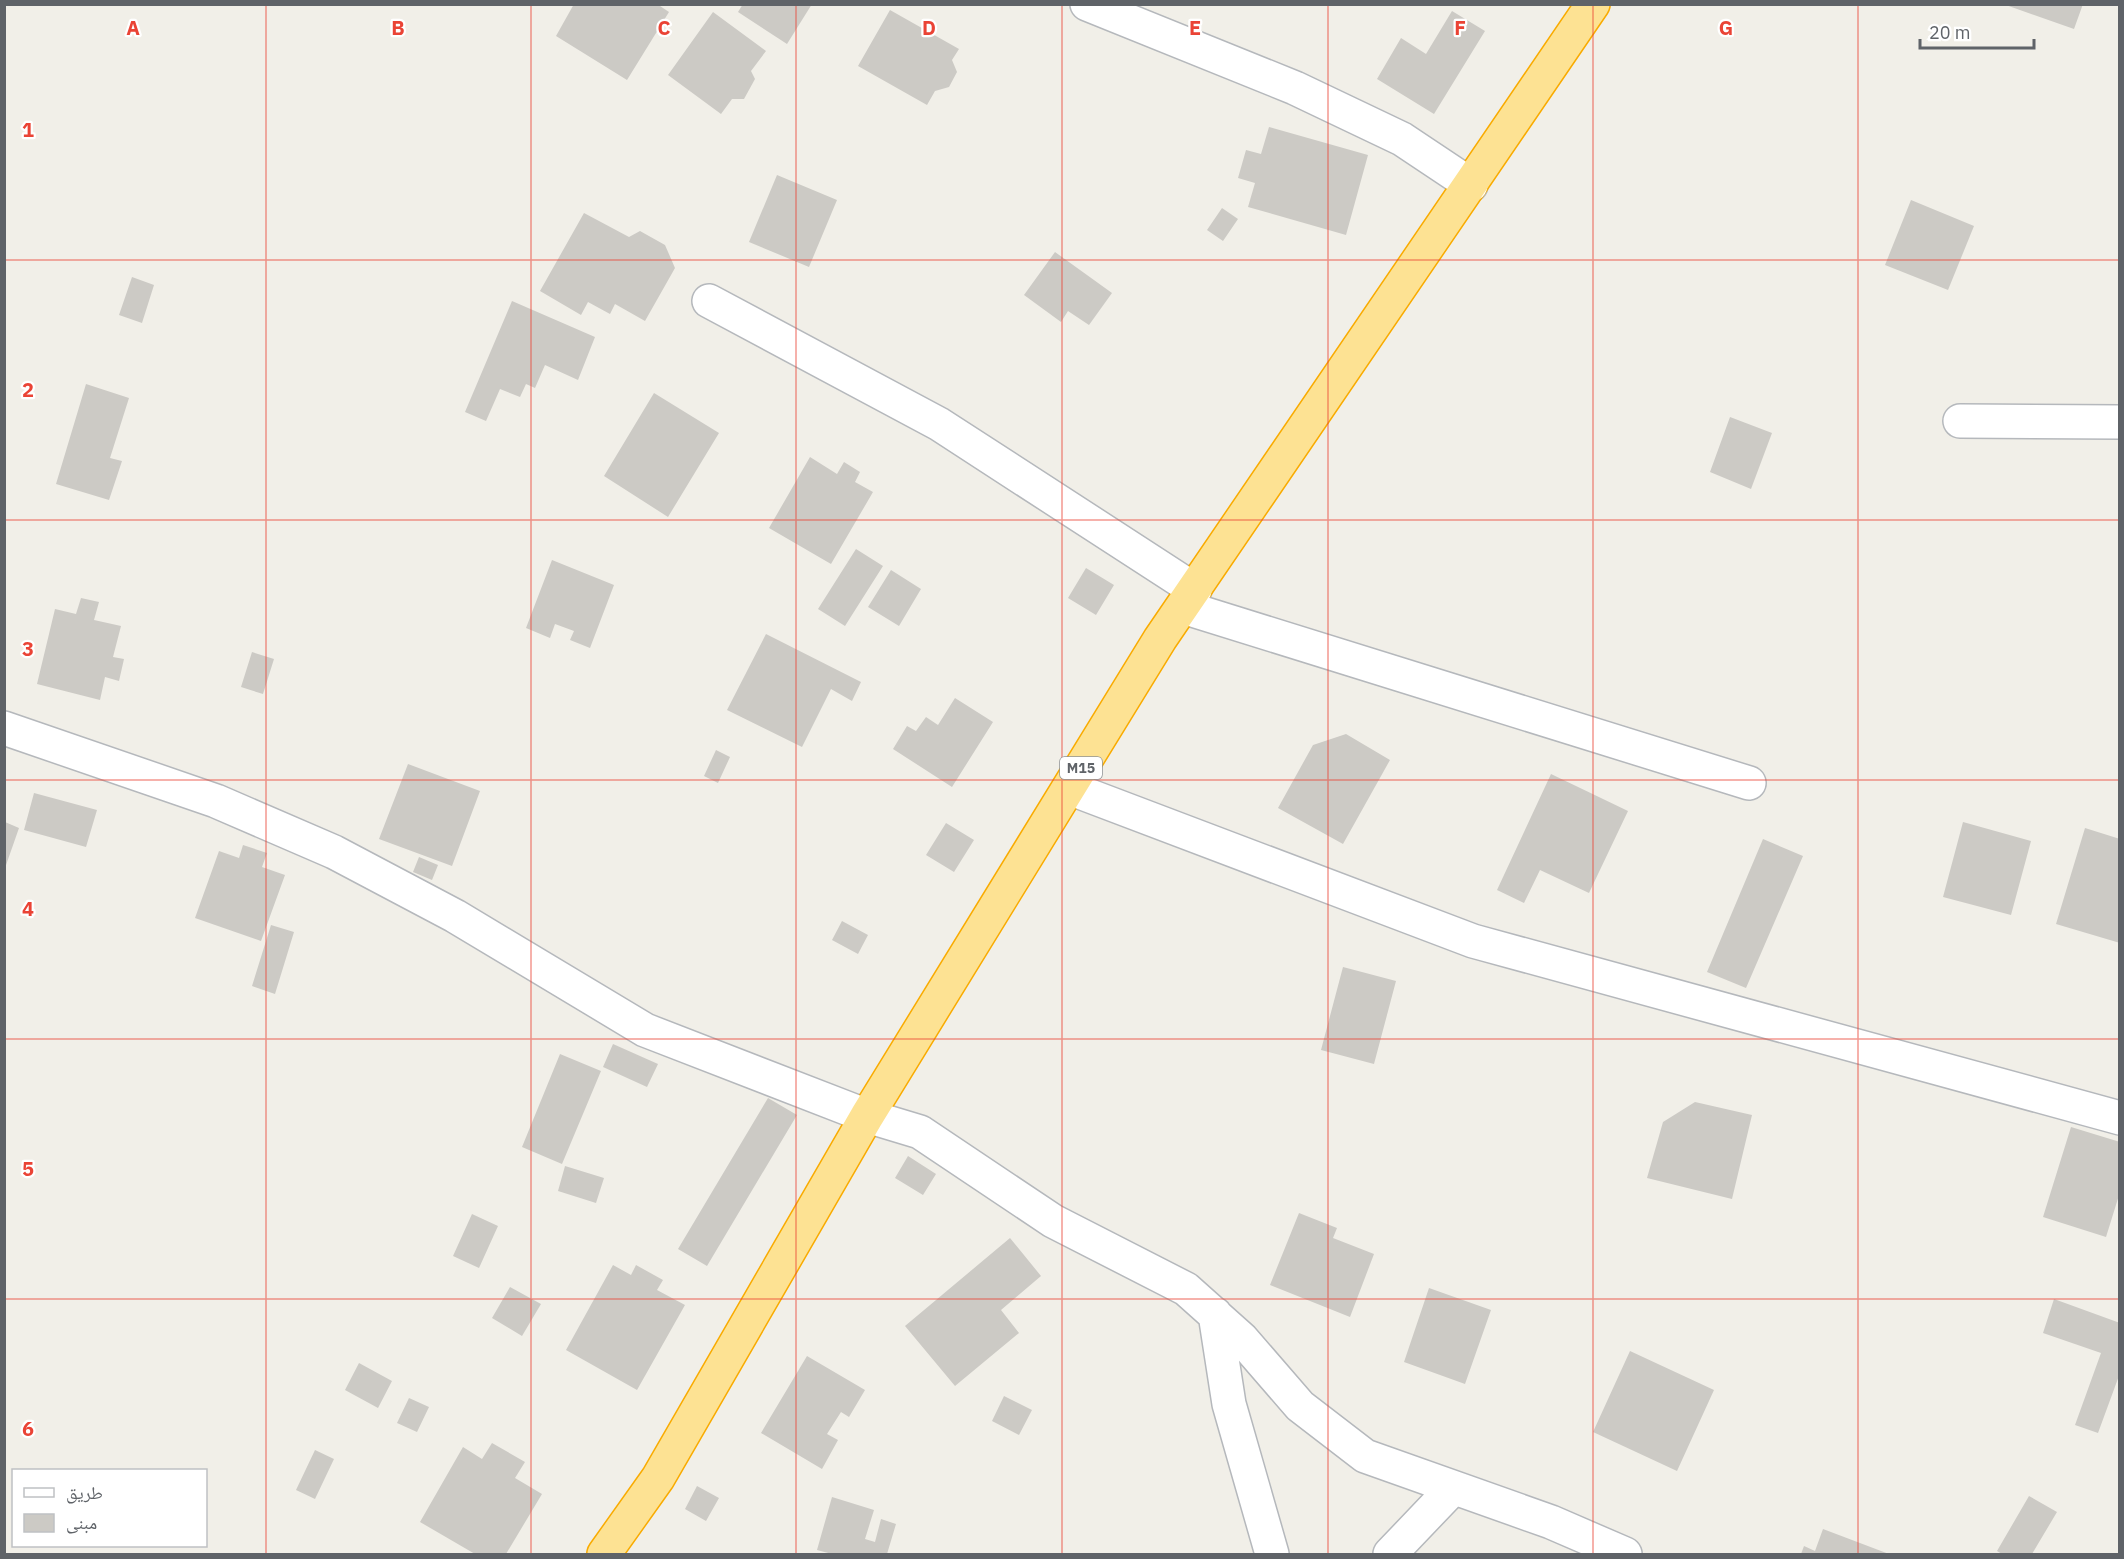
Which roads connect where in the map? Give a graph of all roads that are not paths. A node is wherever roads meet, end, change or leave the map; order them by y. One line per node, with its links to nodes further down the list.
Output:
1 (1087, 4): 3 (street)
2 (1593, 4): 3 (highway, M15)
3 (1471, 185): 7 (highway, M15)
4 (709, 301): 7 (street)
5 (1960, 421): 6 (street)
6 (2120, 422)
7 (1189, 598): 9 (street); 10 (highway, M15)
8 (4, 728): 11 (street)
9 (1749, 783)
10 (1069, 788): 11 (highway, M15); 12 (street)
11 (867, 1116): 13 (street); 15 (highway, M15)
12 (2120, 1118)
13 (1215, 1314): 14 (street); 16 (street)
14 (1453, 1488): 17 (street); 18 (street)
15 (604, 1554)
16 (1272, 1554)
17 (1390, 1554)
18 (1626, 1554)

